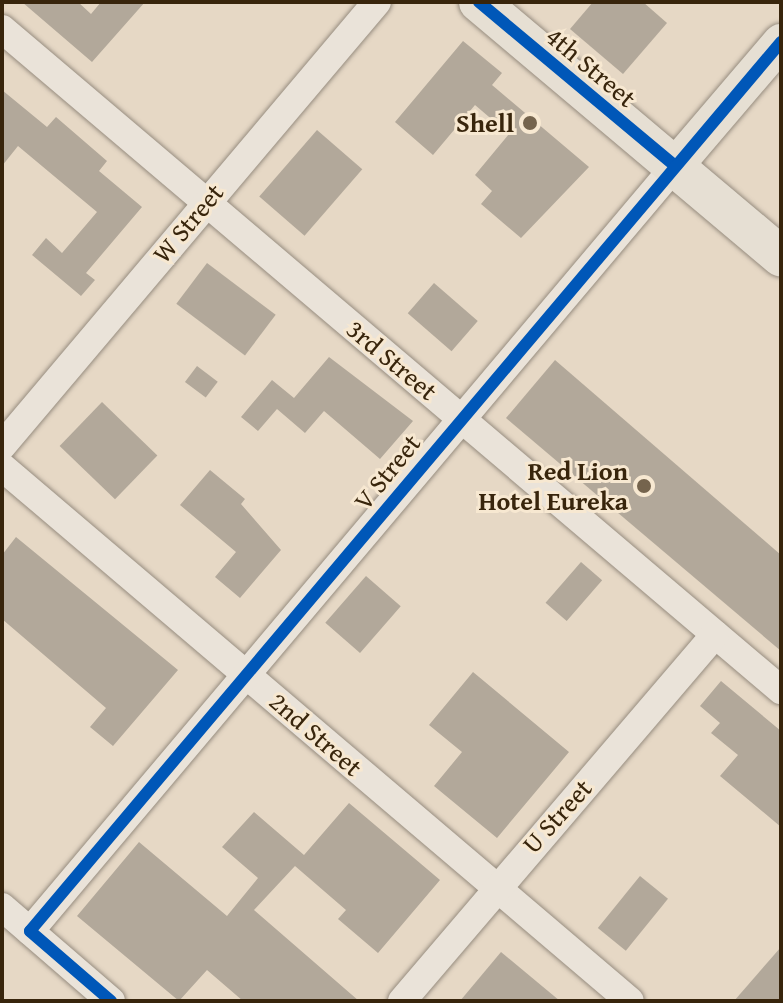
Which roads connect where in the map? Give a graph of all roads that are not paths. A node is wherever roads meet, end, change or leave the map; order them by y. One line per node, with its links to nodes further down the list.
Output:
1 (377, 2): 6 (street, W Street)
2 (479, 2): 5 (highway, 4th Street)
3 (2, 29): 6 (street, 3rd Street)
4 (781, 42): 5 (main road, V Street)
5 (675, 166): 7 (highway, 4th Street); 8 (street, V Street)
6 (206, 202): 8 (street, 3rd Street); 9 (street, W Street)
7 (781, 256)
8 (460, 418): 11 (street, 3rd Street); 12 (street, V Street)
9 (2, 446)
10 (2, 467): 12 (street, 2nd Street)
11 (715, 634): 13 (street, 3rd Street); 14 (street, U Street)
12 (247, 674): 14 (street, 2nd Street); 16 (street, V Street)
13 (781, 690)
14 (496, 888): 18 (street, U Street); 19 (street, 2nd Street)
15 (2, 907): 16 (street)
16 (30, 931): 17 (street)
17 (111, 1001)
18 (402, 1001)
19 (630, 1001)

